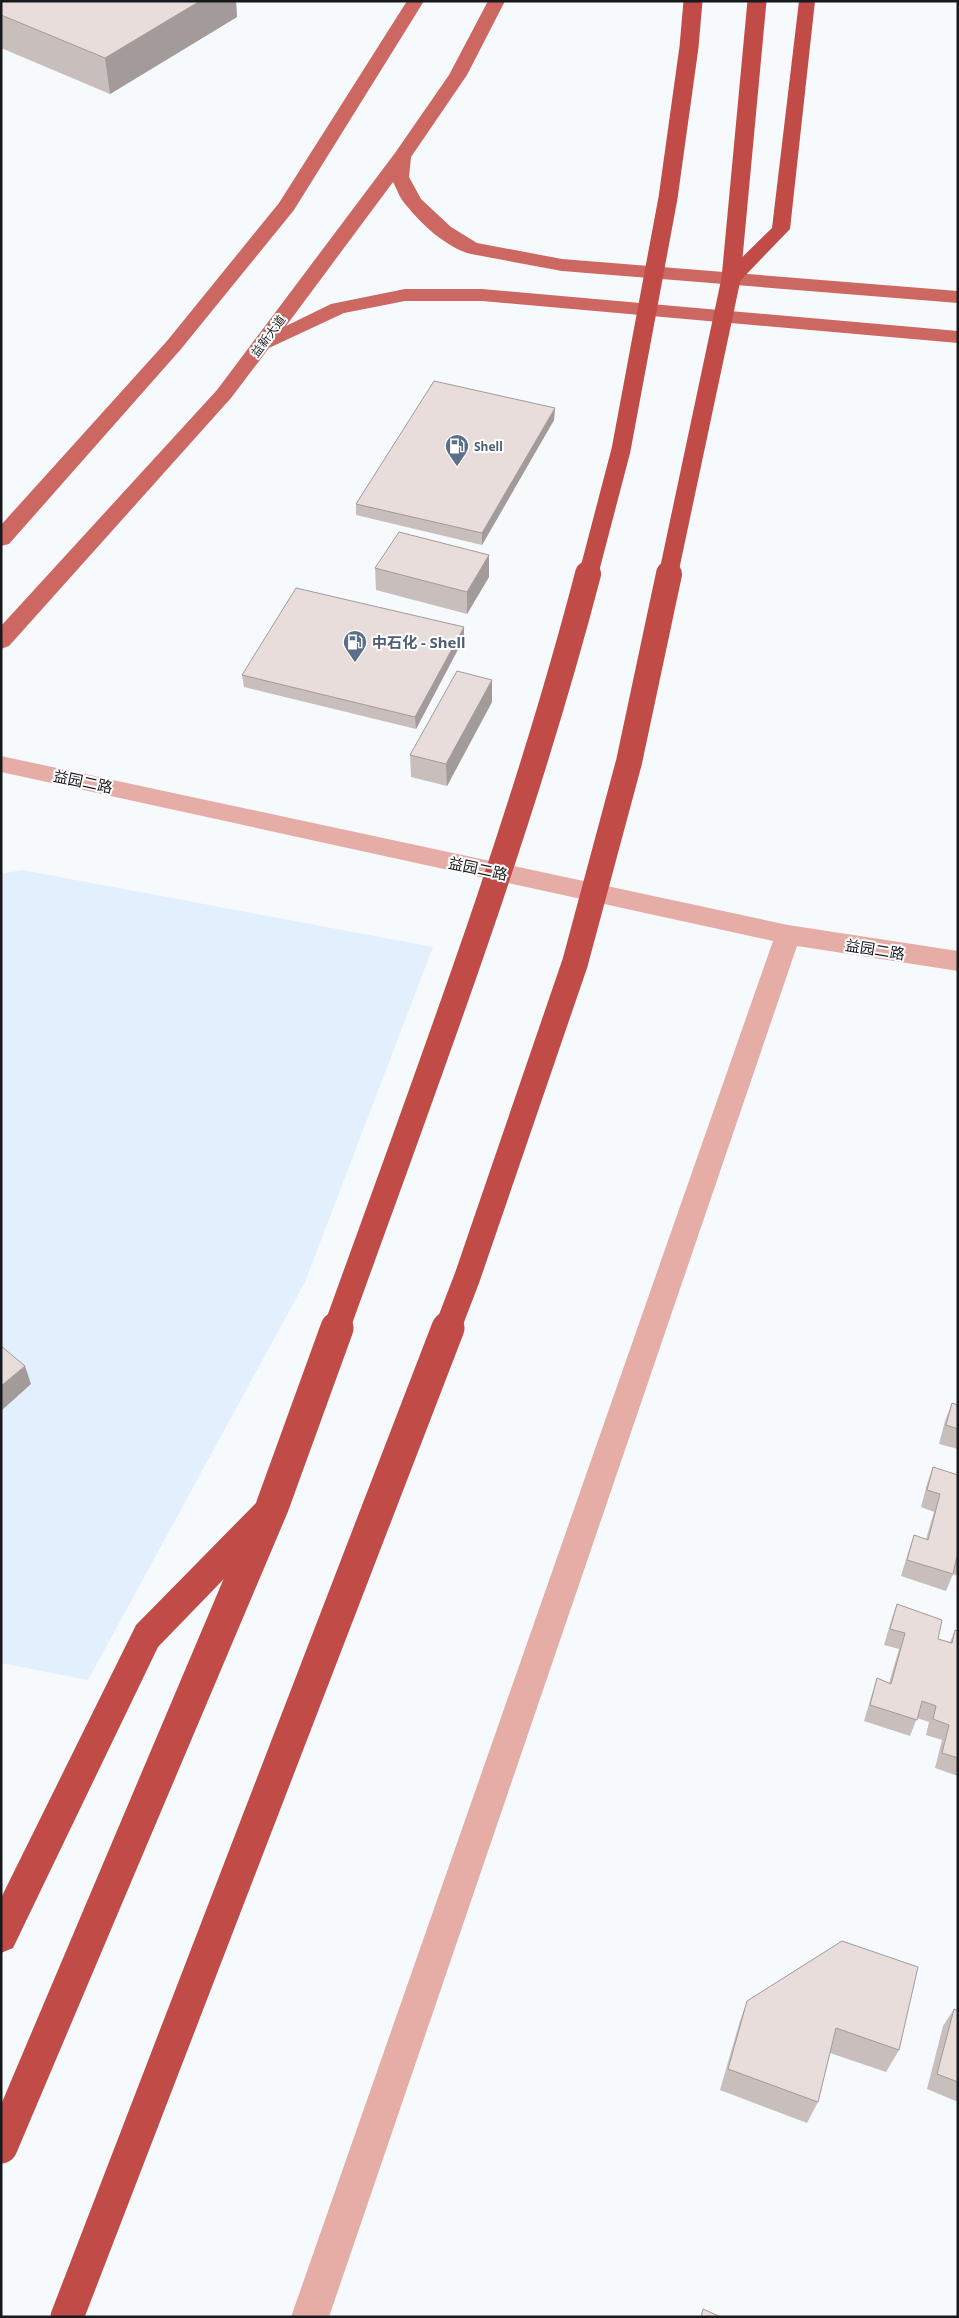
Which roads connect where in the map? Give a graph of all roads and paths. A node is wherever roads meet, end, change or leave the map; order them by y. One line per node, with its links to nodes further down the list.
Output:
1 (416, 1): 11 (main road)
2 (497, 1): 6 (main road, 益新大道)
3 (693, 1): 16 (highway, bridge)
4 (757, 1): 7 (highway, bridge)
5 (807, 1): 7 (highway)
6 (402, 157): 8 (main road); 10 (main road, 益新大道)
7 (731, 279): 19 (highway, bridge)
8 (958, 297)
9 (958, 337): 10 (main road)
10 (262, 344): 12 (main road, 益新大道)
11 (1, 539)
12 (1, 641)
13 (1, 764): 14 (street, 益园二路)
14 (788, 935): 15 (street, 益园二路); 20 (street)
15 (958, 961)
16 (272, 1507): 17 (highway); 18 (highway, bridge)
17 (1, 1936)
18 (1, 2147)
19 (67, 2317)
20 (310, 2317)

